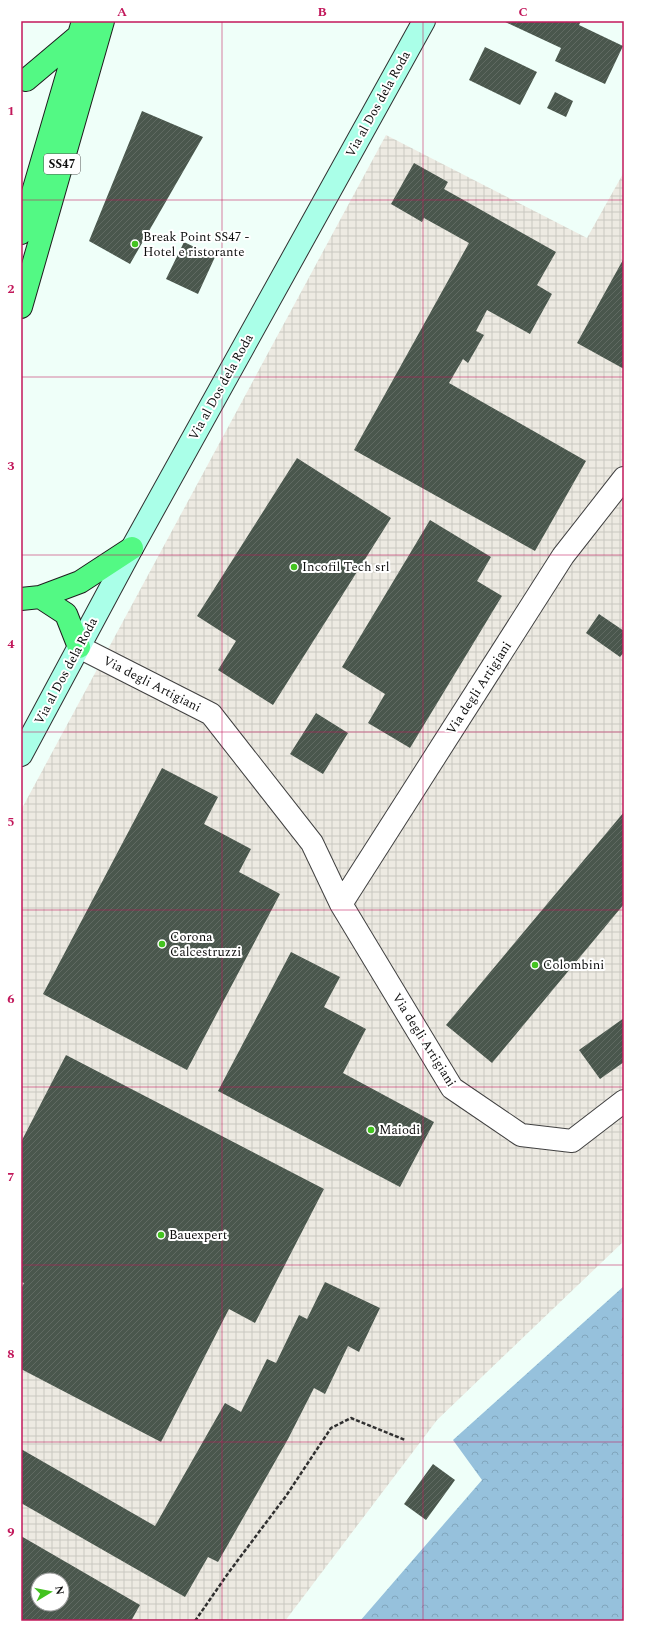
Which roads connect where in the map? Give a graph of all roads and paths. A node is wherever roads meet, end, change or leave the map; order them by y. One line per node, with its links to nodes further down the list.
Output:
1 (104, 21): 6 (highway, SS47)
2 (424, 21): 8 (main road, Via al Dos dela Roda)
3 (80, 29): 4 (highway); 5 (highway, SS47)
4 (26, 80)
5 (21, 233)
6 (21, 307)
7 (624, 478): 12 (street, Via degli Artigiani)
8 (132, 548): 9 (highway); 10 (main road, Via al Dos dela Roda)
9 (30, 598): 10 (highway)
10 (79, 647): 11 (main road, Via al Dos dela Roda); 12 (street, Via degli Artigiani)
11 (21, 755)
12 (341, 904): 13 (street, Via degli Artigiani)
13 (624, 1101)
14 (405, 1440): 15 (path)
15 (195, 1621)

